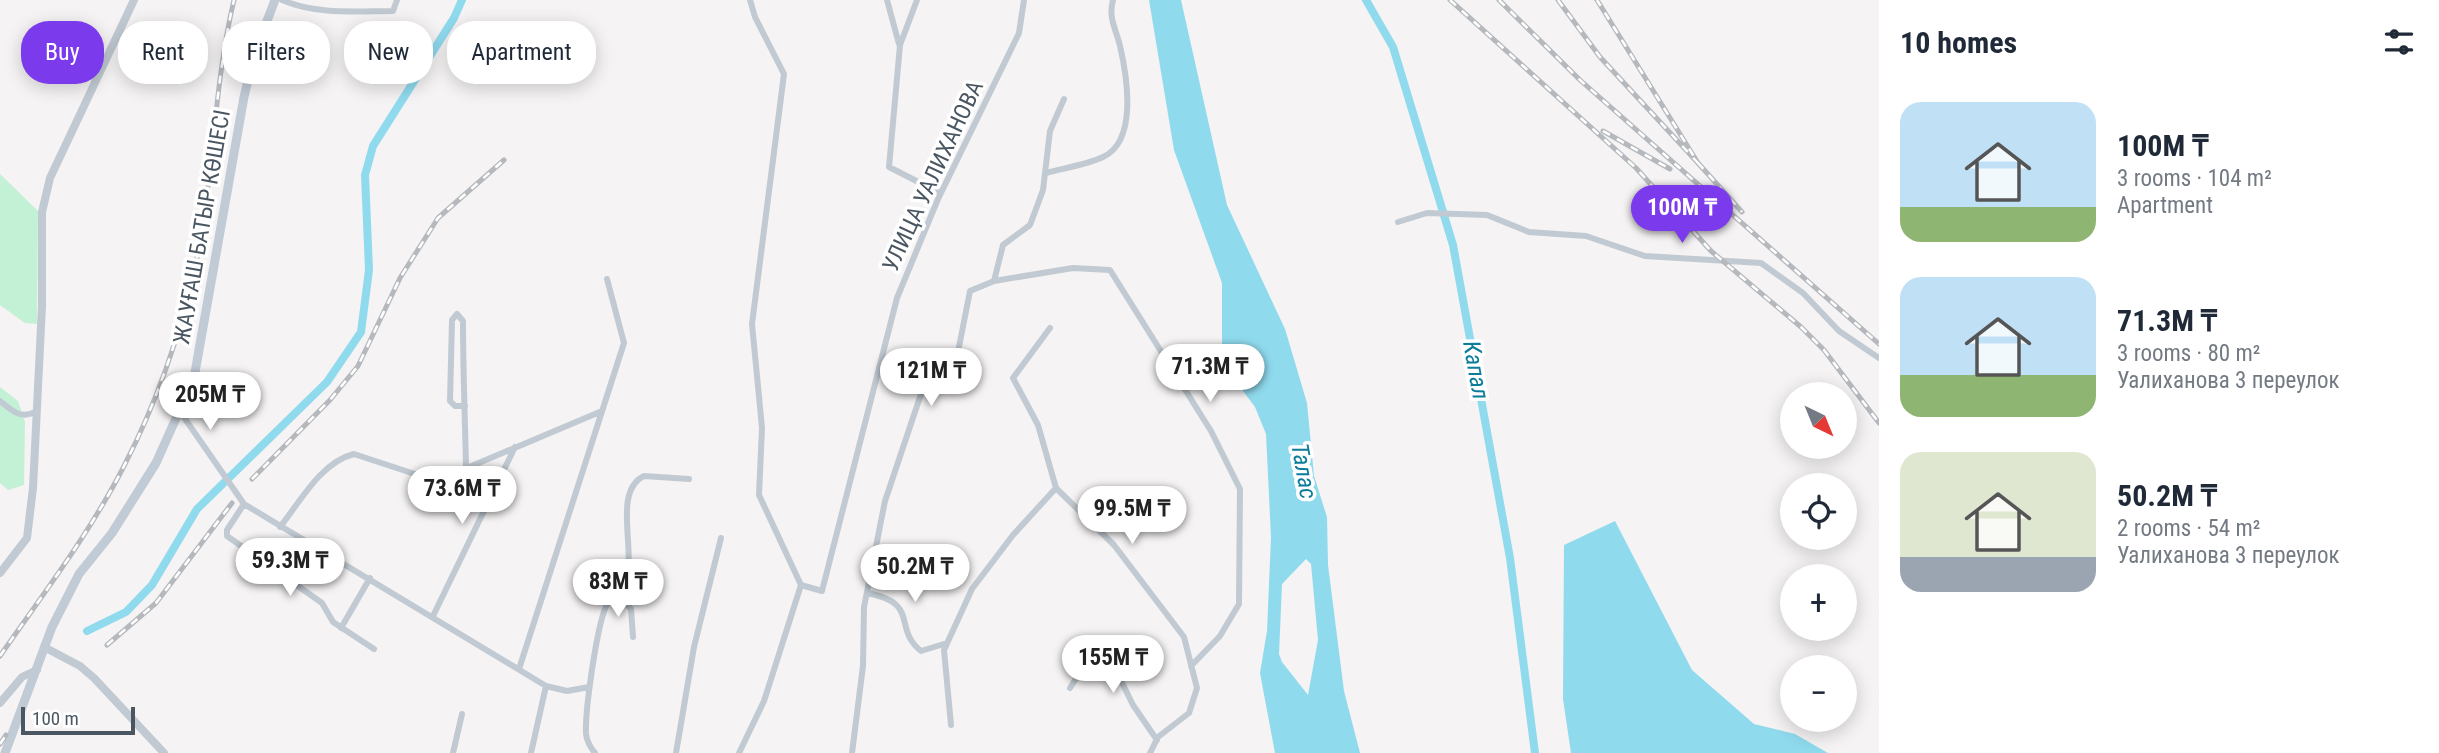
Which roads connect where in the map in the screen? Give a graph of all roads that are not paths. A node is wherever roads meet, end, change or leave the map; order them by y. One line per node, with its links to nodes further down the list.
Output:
1 (134, 0): 23 (street)
2 (275, 0): 25 (main road, ЖАУҒАШ БАТЫР КӨШЕСІ)
3 (282, 0): 4 (street)
4 (397, 0)
5 (750, 0): 35 (street)
6 (887, 0): 10 (street)
7 (917, 0): 10 (street)
8 (1024, 0): 13 (street, УЛИЦА УАЛИХАНОВА)
9 (1113, 0): 12 (street)
10 (900, 46): 13 (street)
11 (1064, 99): 12 (street)
12 (1046, 173): 16 (street)
13 (940, 193): 35 (street, УЛИЦА УАЛИХАНОВА)
14 (1398, 222): 18 (street)
15 (607, 279): 24 (street)
16 (994, 281): 37 (street); 44 (street)
17 (1050, 328): 29 (street)
18 (1879, 358)
19 (450, 369): 20 (street); 20 (street); 22 (street)
20 (463, 370): 22 (street)
21 (0, 401): 23 (street)
22 (465, 406): 27 (street)
23 (37, 411): 33 (street)
24 (602, 411): 26 (street); 45 (street)
25 (181, 412): 30 (street); 42 (main road, ЖАУҒАШ БАТЫР КӨШЕСІ)
26 (514, 447): 27 (street); 38 (street)
27 (466, 467): 31 (street)
28 (689, 479): 36 (street)
29 (1056, 488): 41 (street); 44 (street)
30 (244, 503): 31 (street); 39 (street)
31 (280, 527): 34 (street)
32 (721, 538): 59 (street)
33 (0, 573)
34 (370, 578): 38 (street); 39 (street)
35 (801, 585): 60 (street)
36 (617, 593): 40 (street); 48 (street)
37 (867, 593): 41 (street); 61 (street)
38 (433, 616): 45 (street)
39 (341, 628): 43 (street)
40 (633, 637)
41 (947, 643): 52 (street)
42 (44, 647): 46 (main road, ЖАУҒАШ БАТЫР КӨШЕСІ); 55 (street)
43 (373, 649)
44 (1191, 666): 53 (street)
45 (519, 669): 47 (street)
46 (37, 670): 50 (street); 54 (main road, ЖАУҒАШ БАТЫР КӨШЕСІ)
47 (546, 686): 48 (street); 57 (street)
48 (589, 687): 58 (street)
49 (1070, 688): 53 (street)
50 (0, 703)
51 (462, 714): 56 (street)
52 (951, 725)
53 (1157, 740): 62 (street)
54 (5, 753)
55 (164, 753)
56 (453, 753)
57 (531, 753)
58 (595, 753)
59 (677, 753)
60 (739, 753)
61 (852, 753)
62 (1150, 753)

